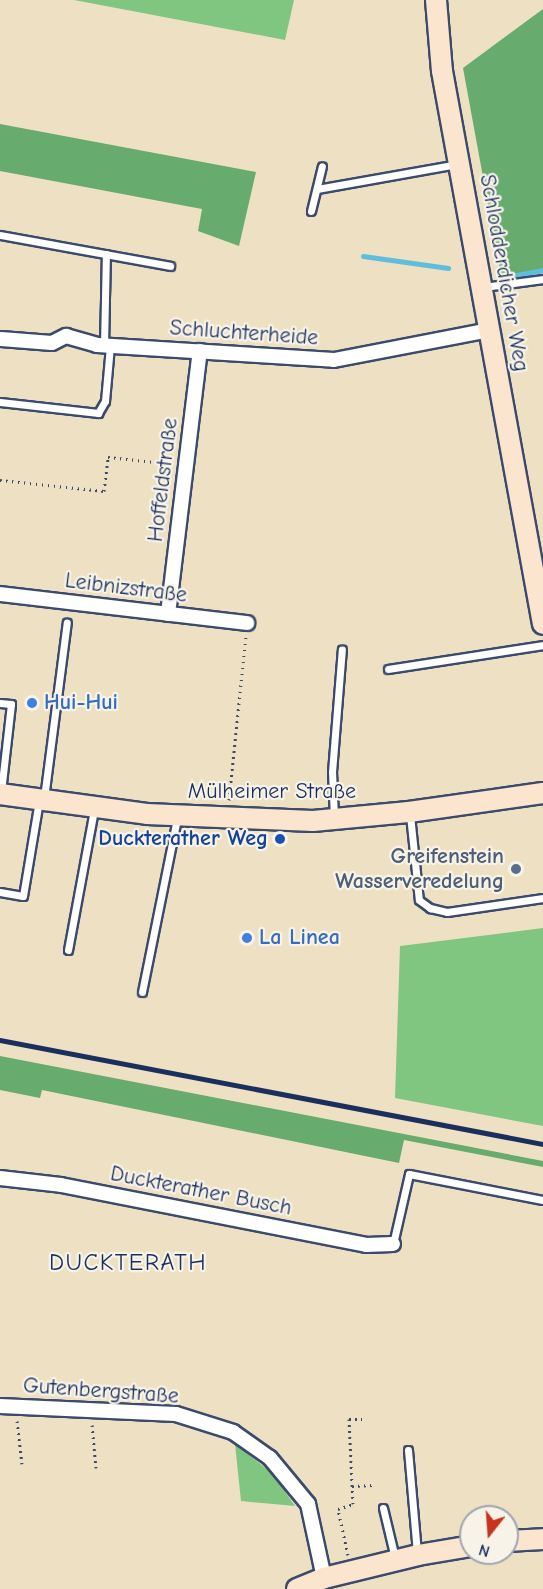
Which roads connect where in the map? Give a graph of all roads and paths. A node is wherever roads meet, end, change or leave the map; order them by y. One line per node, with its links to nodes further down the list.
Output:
1 (436, 0): 2 (street, Schlodderdicher Weg)
2 (460, 164): 4 (lane); 10 (street, Schlodderdicher Weg)
3 (322, 166): 4 (lane)
4 (317, 189): 5 (lane)
5 (311, 211)
6 (0, 235): 7 (lane)
7 (106, 254): 8 (lane); 13 (lane)
8 (170, 266)
9 (543, 279): 10 (lane)
10 (483, 287): 11 (street, Schlodderdicher Weg)
11 (490, 330): 14 (street, Schluchterheide); 18 (street, Schlodderdicher Weg)
12 (0, 342): 13 (street, Schluchterheide)
13 (107, 346): 14 (street, Schluchterheide); 15 (lane)
14 (200, 351): 16 (street, Hoffeldstraße)
15 (0, 402)
16 (186, 464): 17 (path); 20 (street, Hoffeldstraße)
17 (0, 480)
18 (539, 577): 23 (street, Schlodderdicher Weg)
19 (0, 594): 20 (street, Leibnizstraße)
20 (168, 614): 22 (street, Leibnizstraße)
21 (67, 622): 30 (lane)
22 (247, 623): 34 (path)
23 (543, 624)
24 (543, 645): 26 (lane)
25 (342, 650): 35 (lane)
26 (388, 669)
27 (0, 703): 28 (lane)
28 (1, 794): 30 (street, Mülheimer Straße)
29 (543, 794): 32 (street, Mülheimer Straße)
30 (42, 800): 31 (street, Mülheimer Straße); 36 (lane)
31 (95, 807): 33 (street, Mülheimer Straße); 38 (lane)
32 (409, 812): 35 (street, Mülheimer Straße); 37 (lane)
33 (178, 816): 34 (street, Mülheimer Straße); 39 (lane)
34 (227, 819): 35 (street, Mülheimer Straße)
35 (334, 820)
36 (0, 892)
37 (543, 898)
38 (68, 950)
39 (142, 992)
40 (0, 1178): 42 (street, Duckterather Busch)
41 (543, 1200): 42 (lane)
42 (393, 1244)
43 (0, 1406): 44 (street, Gutenbergstraße)
44 (15, 1407): 45 (street, Gutenbergstraße); 48 (path)
45 (90, 1410): 49 (path); 59 (street, Gutenbergstraße)
46 (366, 1419): 51 (path)
47 (408, 1449): 56 (lane)
48 (22, 1464)
49 (96, 1468)
50 (373, 1485): 51 (path)
51 (352, 1486): 58 (path)
52 (383, 1508): 57 (lane)
53 (543, 1539): 54 (street)
54 (519, 1540)
55 (459, 1547): 56 (street)
56 (417, 1556): 57 (street)
57 (396, 1561): 58 (street)
58 (351, 1572): 59 (street)
59 (324, 1578): 60 (street)
60 (297, 1589)

